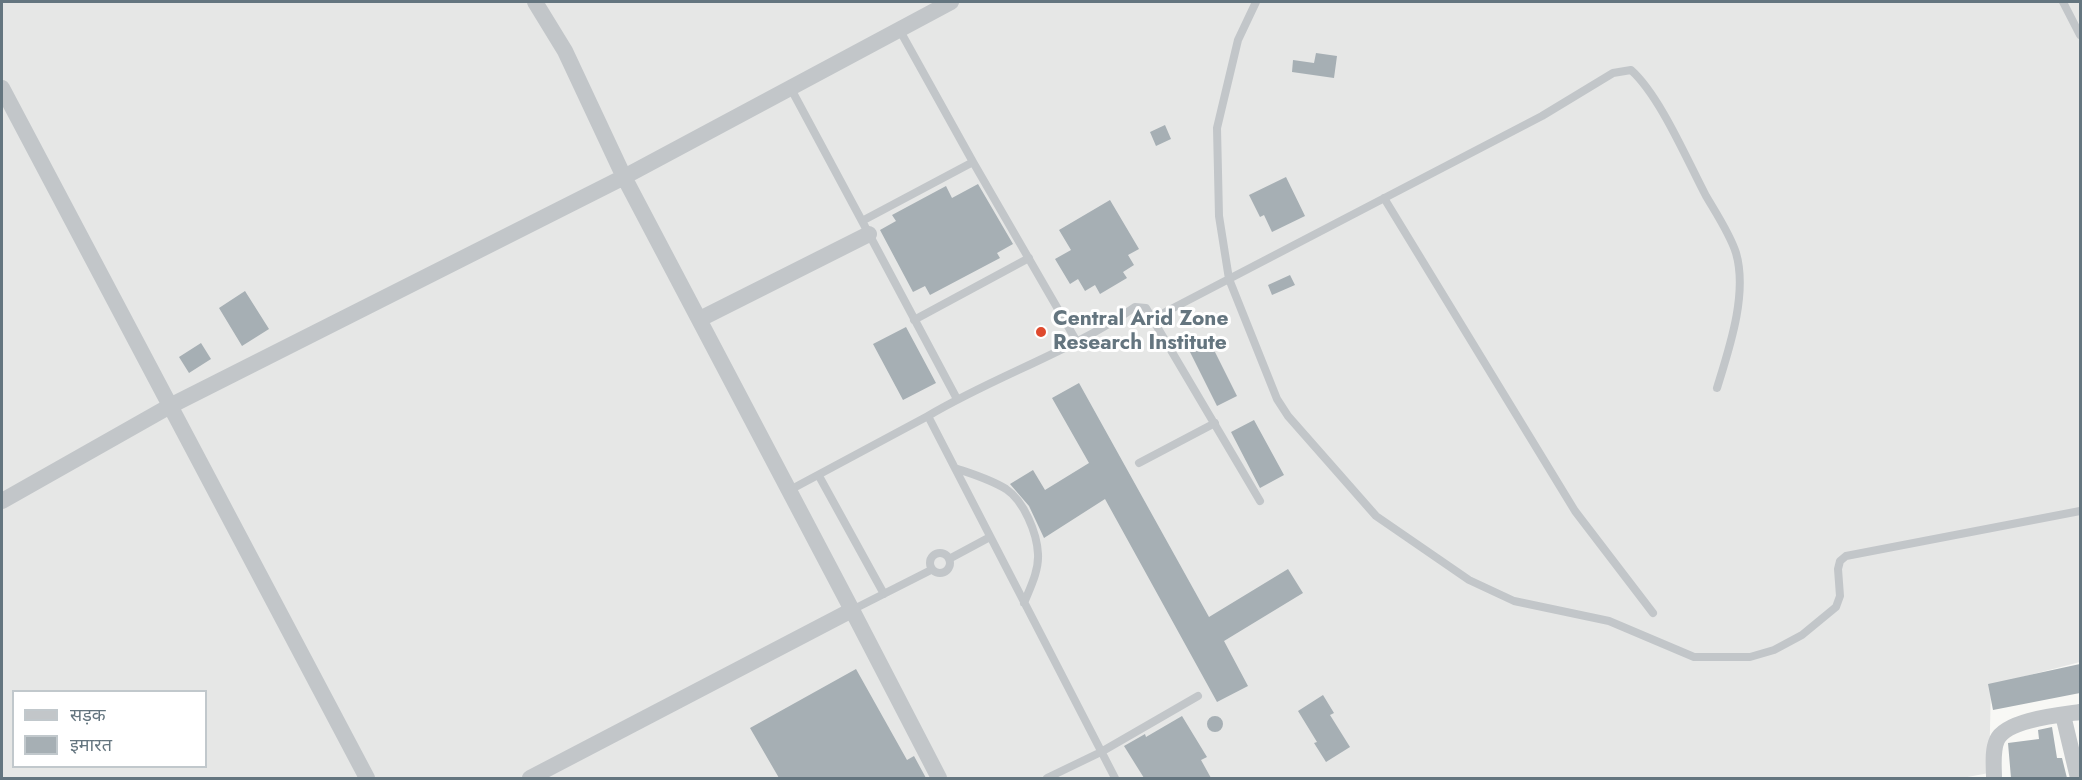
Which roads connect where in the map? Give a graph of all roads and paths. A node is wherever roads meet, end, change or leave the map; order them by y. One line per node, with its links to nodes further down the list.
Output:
1 (535, 2): 10 (street)
2 (951, 2): 5 (street)
3 (1256, 2): 14 (lane)
4 (2063, 2): 6 (lane)
5 (899, 29): 7 (street); 9 (lane)
6 (2080, 35)
7 (790, 87): 10 (street); 12 (lane)
8 (2, 88): 21 (street)
9 (973, 162): 12 (lane); 13 (lane)
10 (624, 177): 16 (street); 21 (street)
11 (1384, 198): 14 (lane); 19 (lane); 37 (lane)
12 (866, 228): 16 (street); 17 (lane)
13 (1029, 258): 17 (lane); 18 (lane)
14 (1229, 279): 15 (lane); 30 (lane)
15 (1154, 318): 18 (lane); 23 (lane)
16 (700, 319): 27 (street)
17 (914, 320): 20 (lane)
18 (1077, 342): 20 (lane)
19 (1717, 388)
20 (957, 399): 22 (lane)
21 (170, 406): 28 (street); 42 (street)
22 (928, 417): 25 (lane); 26 (lane)
23 (1215, 423): 24 (lane); 29 (lane)
24 (1139, 462)
25 (955, 468): 31 (lane); 35 (lane)
26 (819, 476): 27 (lane); 34 (lane)
27 (788, 491): 36 (street)
28 (2, 501)
29 (1260, 501)
30 (2080, 511)
31 (990, 537): 32 (lane); 35 (lane)
32 (949, 559): 33 (lane); 33 (lane)
33 (931, 570): 34 (lane)
34 (884, 594): 36 (lane)
35 (1024, 603): 41 (lane)
36 (852, 610): 43 (street); 44 (street)
37 (1653, 613)
38 (1197, 696): 41 (lane)
39 (2080, 711): 40 (street)
40 (2063, 715): 47 (street); 48 (street)
41 (1101, 752): 45 (lane); 46 (lane)
42 (368, 778)
43 (530, 778)
44 (939, 778)
45 (1047, 778)
46 (1115, 778)
47 (1994, 778)
48 (2078, 778)

